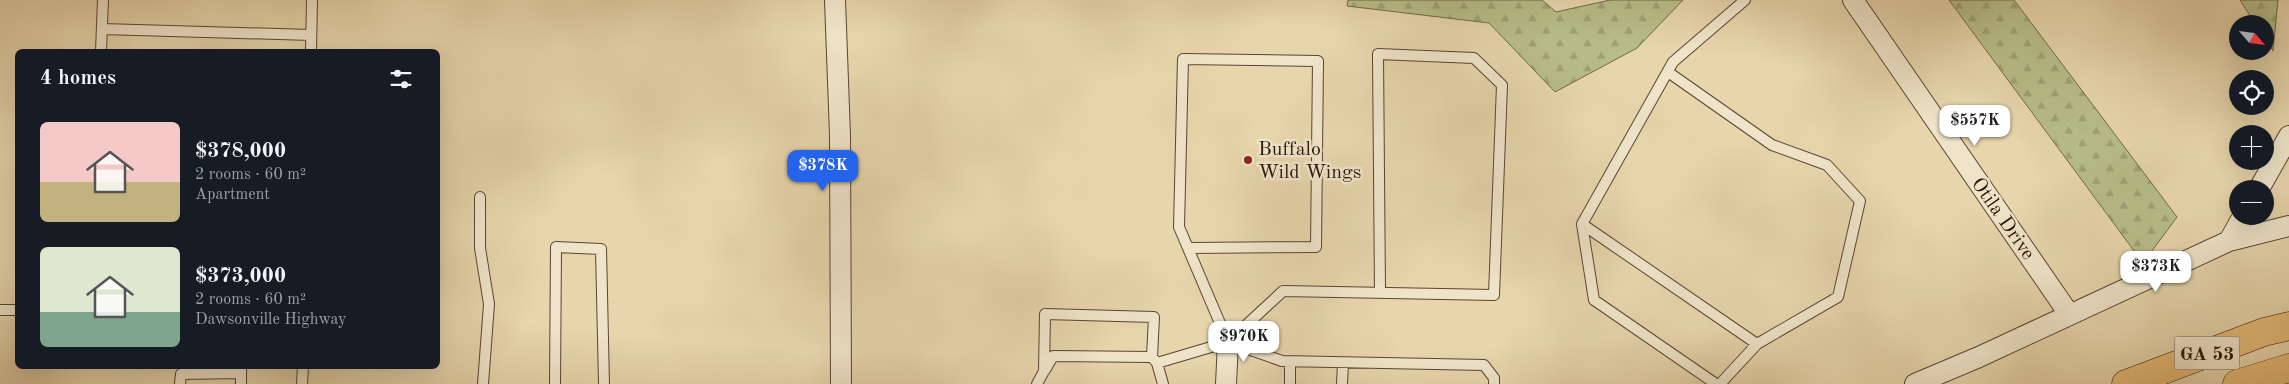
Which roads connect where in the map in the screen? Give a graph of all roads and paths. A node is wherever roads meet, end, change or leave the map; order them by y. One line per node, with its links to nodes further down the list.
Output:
1 (103, 0): 6 (lane)
2 (312, 0): 7 (lane)
3 (835, 0): 38 (street)
4 (1745, 0): 10 (lane)
5 (1853, 0): 22 (street, Otila Drive)
6 (102, 29): 7 (lane); 8 (lane)
7 (311, 35): 9 (lane)
8 (101, 49)
9 (310, 49)
10 (1668, 72): 14 (lane); 25 (lane)
11 (2289, 136): 12 (street)
12 (2264, 180)
13 (480, 197): 35 (lane)
14 (1582, 224): 25 (lane); 45 (lane)
15 (2238, 225): 17 (street)
16 (2289, 226): 17 (street)
17 (2229, 241): 22 (street)
18 (1189, 248): 18 (lane); 24 (lane)
19 (1380, 293): 19 (lane); 24 (lane)
20 (0, 310): 21 (lane)
21 (15, 310)
22 (2069, 314): 47 (street)
23 (2289, 326): 48 (main road, GA 53)
24 (1228, 342): 26 (lane); 27 (lane); 41 (street)
25 (1757, 344): 46 (lane)
26 (1154, 360): 31 (lane); 31 (lane); 40 (lane)
27 (1290, 362): 28 (lane); 42 (lane)
28 (1343, 362): 43 (lane); 44 (lane)
29 (2289, 368): 49 (main road, GA 53)
30 (302, 369): 34 (lane)
31 (1044, 371): 39 (lane)
32 (241, 375): 33 (lane)
33 (180, 384)
34 (302, 384)
35 (484, 384)
36 (555, 384): 37 (lane)
37 (604, 384)
38 (841, 384)
39 (1037, 384)
40 (1163, 384)
41 (1226, 384)
42 (1290, 384)
43 (1342, 384)
44 (1494, 384)
45 (1716, 384)
46 (1720, 384)
47 (1915, 384)
48 (2126, 384)
49 (2238, 384)

